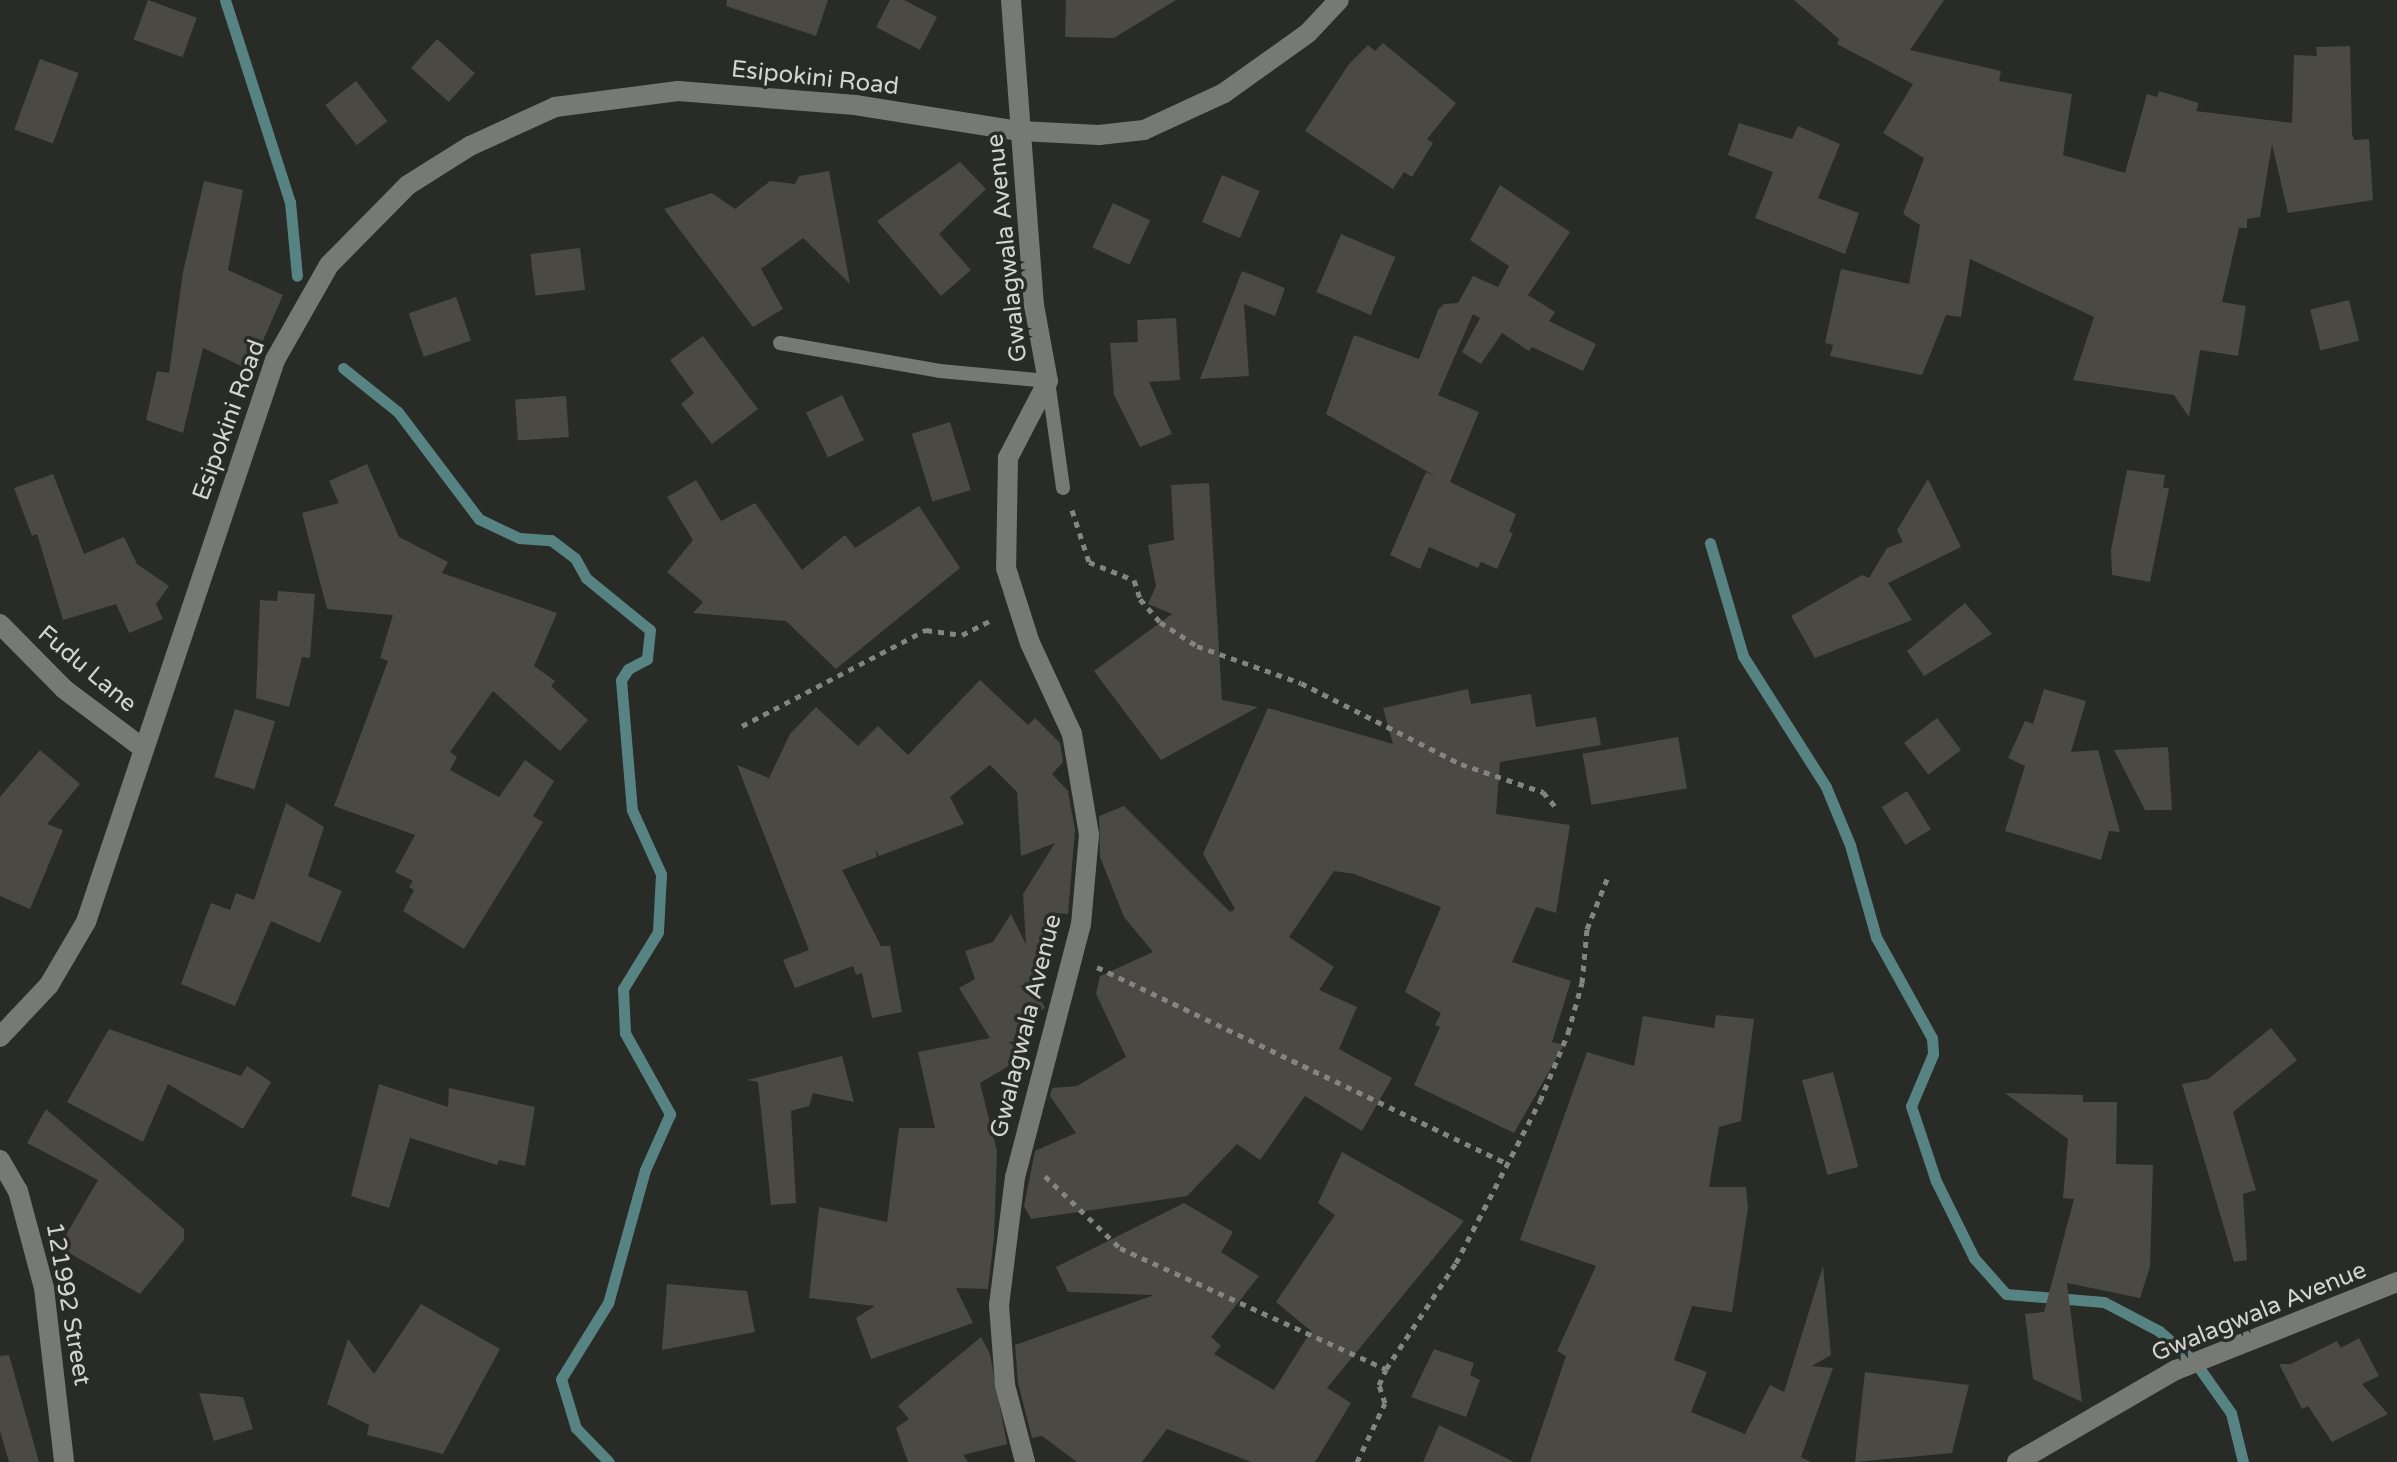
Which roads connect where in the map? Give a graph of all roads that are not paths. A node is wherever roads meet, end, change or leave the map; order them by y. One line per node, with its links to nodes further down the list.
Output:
1 (1011, 0): 3 (street, Gwalagwala Avenue)
2 (1339, 0): 3 (street, Esipokini Road)
3 (1020, 131): 5 (street, Gwalagwala Avenue); 8 (street, Esipokini Road)
4 (780, 343): 5 (lane)
5 (1048, 381): 6 (lane); 13 (street, Gwalagwala Avenue)
6 (1063, 488)
7 (0, 624): 8 (street, Fudu Lane)
8 (144, 749): 9 (street, Esipokini Road)
9 (0, 1037)
10 (0, 1160): 12 (street, 121992 Street)
11 (2397, 1282): 14 (street, Gwalagwala Avenue)
12 (64, 1462)
13 (1025, 1462)
14 (2017, 1462)

